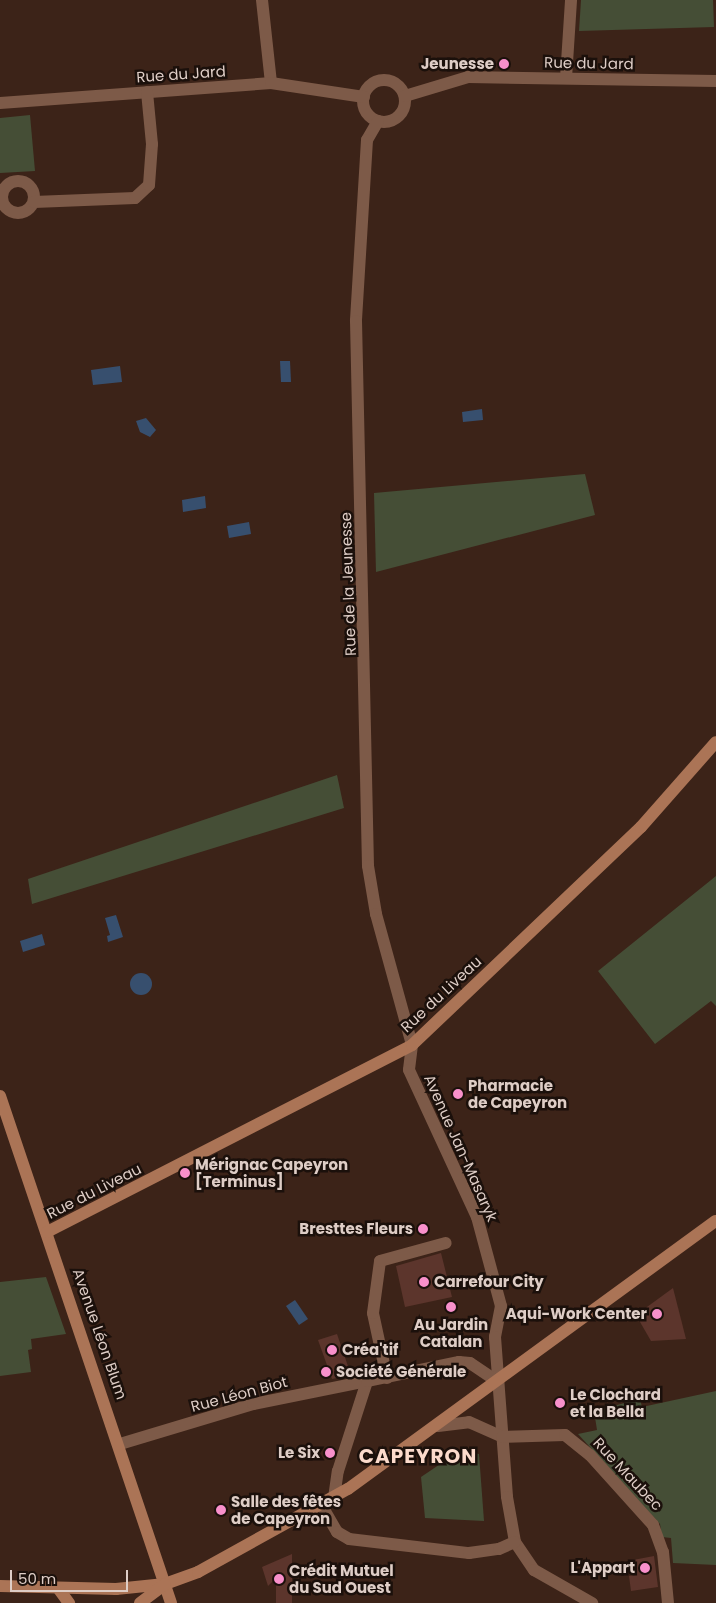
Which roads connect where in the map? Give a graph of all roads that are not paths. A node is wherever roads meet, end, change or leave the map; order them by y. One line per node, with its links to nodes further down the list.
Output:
1 (262, 0): 5 (street)
2 (571, 0): 3 (street)
3 (566, 78): 4 (street, Rue du Jard); 7 (street, Rue du Jard)
4 (716, 81)
5 (271, 83): 6 (street, Rue du Jard); 8 (street, Rue du Jard)
6 (147, 92): 9 (street, Rue du Jard); 11 (street)
7 (405, 96): 8 (street); 10 (street)
8 (364, 97): 10 (street)
9 (0, 104)
10 (378, 121): 13 (street, Rue de la Jeunesse)
11 (34, 202)
12 (716, 742): 13 (street, Rue du Liveau)
13 (412, 1044): 16 (street, Rue du Liveau); 20 (street, Avenue Jan-Masaryk)
14 (0, 1096): 16 (street, Avenue Léon Blum)
15 (716, 1221): 20 (street)
16 (47, 1232): 23 (street, Avenue Léon Blum)
17 (446, 1243): 18 (street)
18 (387, 1378): 19 (street, Rue Léon Biot); 20 (street, Rue Léon Biot)
19 (367, 1381): 23 (street, Rue Léon Biot); 24 (street)
20 (498, 1382): 21 (street); 22 (street, Avenue Jan-Masaryk)
21 (438, 1426): 22 (street); 24 (street)
22 (502, 1437): 26 (street, Avenue Jan-Masaryk); 34 (street, Rue Maubec)
23 (120, 1444): 27 (street, Avenue Léon Blum)
24 (334, 1498): 25 (street)
25 (322, 1506): 26 (street); 27 (street)
26 (515, 1542): 33 (street)
27 (165, 1584): 29 (street); 31 (street); 32 (street, Avenue Léon Blum)
28 (0, 1586): 29 (street)
29 (58, 1588): 30 (street)
30 (69, 1603)
31 (140, 1603)
32 (171, 1603)
33 (592, 1603)
34 (668, 1603)

